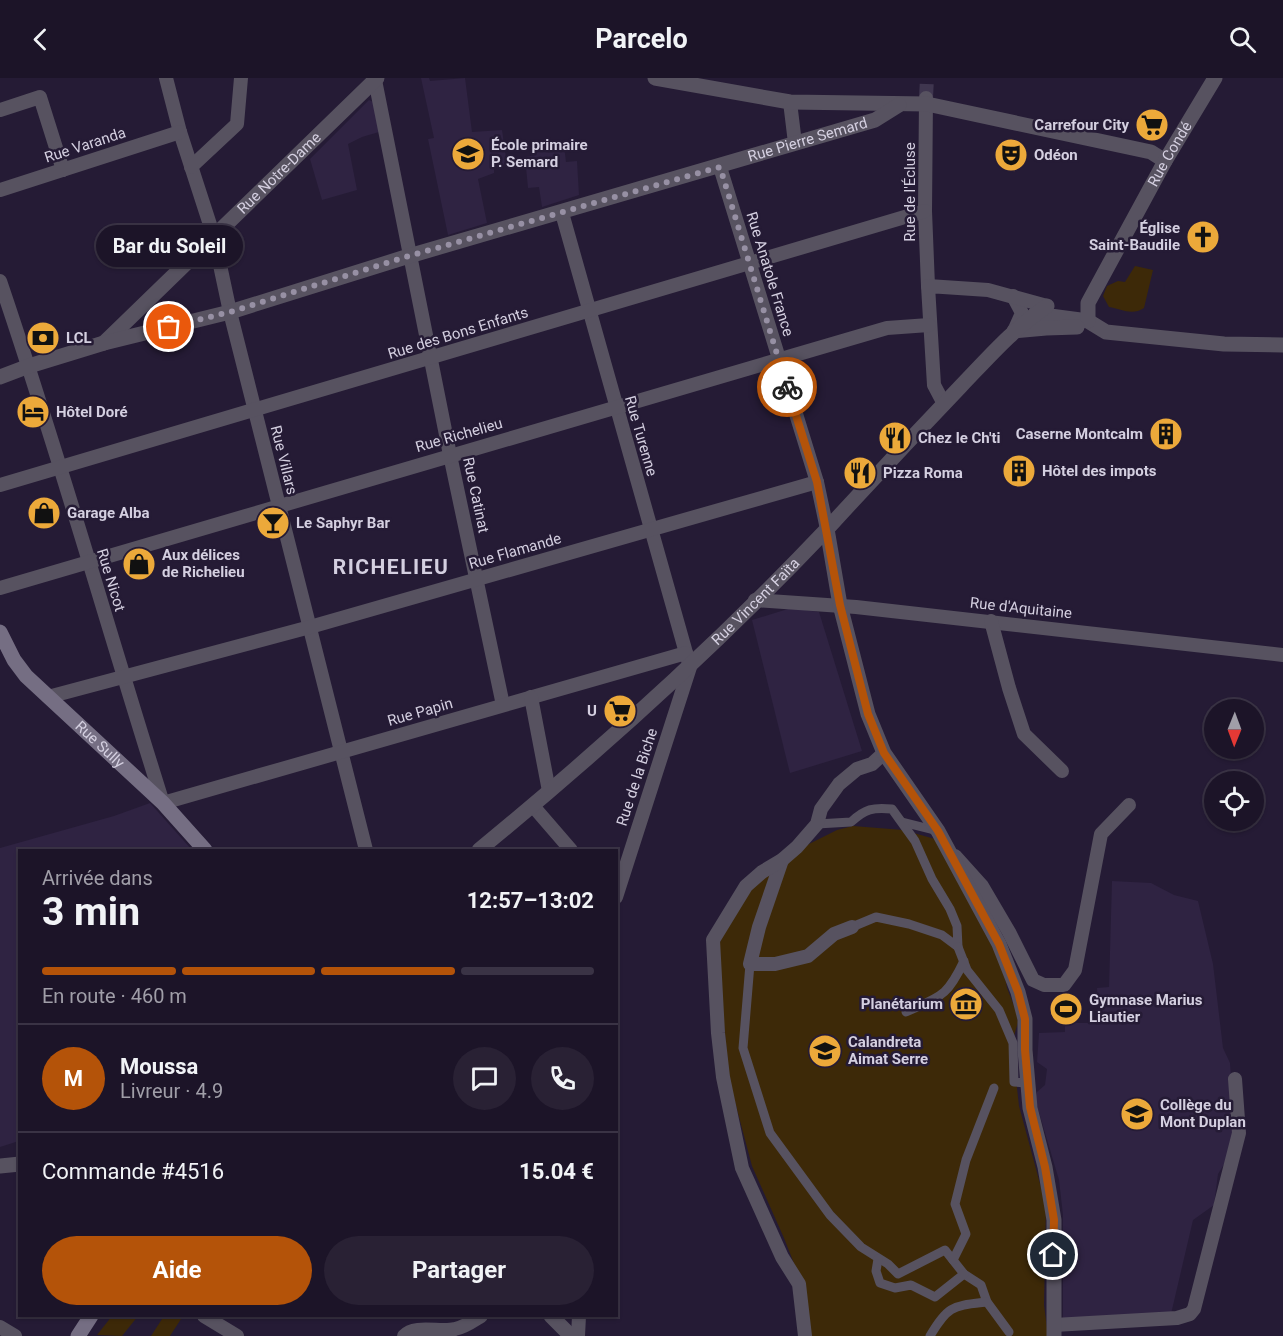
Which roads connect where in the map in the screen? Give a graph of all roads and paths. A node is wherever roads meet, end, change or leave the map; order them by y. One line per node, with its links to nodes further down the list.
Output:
1 (166, 78): 11 (street, Rue Villars)
2 (241, 78): 14 (street)
3 (655, 78): 6 (street)
4 (1215, 78): 13 (street, Rue Condé)
5 (376, 79): 20 (street, Rue Notre-Dame); 21 (street, Rue Catinat)
6 (676, 80): 8 (street)
7 (927, 101): 9 (street, Rue Pierre Semard); 13 (street, Rue Pierre Semard); 18 (street, Rue de l'Écluse)
8 (790, 102): 9 (street); 12 (street)
9 (899, 105): 12 (street, Rue Pierre Semard)
10 (0, 110): 16 (street)
11 (180, 132): 14 (street, Rue Villars); 16 (street, Rue Varanda)
12 (795, 143): 15 (street, Rue Pierre Semard)
13 (1165, 161): 29 (street, Rue Condé)
14 (191, 167): 20 (street, Rue Villars)
15 (720, 167): 19 (street, Rue Pierre Semard); 22 (street, Rue Anatole France)
16 (63, 170): 17 (street, Rue Varanda)
17 (0, 190)
18 (925, 211): 22 (street, Rue des Bons Enfants); 24 (street, Rue de l'Écluse)
19 (562, 213): 21 (street, Rue Pierre Semard); 26 (street, Rue Turenne)
20 (214, 237): 28 (street, Rue Villars); 32 (street, Rue Notre-Dame)
21 (409, 256): 28 (street, Rue Pierre Semard); 34 (street, Rue Catinat)
22 (750, 262): 26 (street, Rue des Bons Enfants); 35 (street, Rue Anatole France)
23 (0, 281): 36 (street, Rue Nicot)
24 (928, 286): 25 (street); 30 (street, Rue de l'Écluse)
25 (1013, 296): 27 (street); 27 (street)
26 (590, 310): 34 (street, Rue des Bons Enfants); 39 (street, Rue Turenne)
27 (1034, 311): 29 (street); 31 (street, Rue Vincent Faïta)
28 (230, 312): 32 (street, Rue Pierre Semard); 40 (street, Rue Villars)
29 (1088, 321): 31 (street); 33 (street)
30 (929, 325): 35 (street, Rue Richelieu); 38 (street, Rue de l'Écluse)
31 (1014, 331): 38 (street, Rue Vincent Faïta)
32 (104, 343): 36 (street, Rue Pierre Semard)
33 (1283, 345)
34 (430, 358): 40 (street, Rue des Bons Enfants); 41 (street, Rue Catinat)
35 (779, 360): 39 (street, Rue Richelieu); 43 (street, Rue Anatole France)
36 (29, 366): 37 (street, Rue Pierre Semard); 42 (street, Rue Nicot)
37 (0, 377)
38 (944, 404): 47 (street, Rue Vincent Faïta)
39 (616, 407): 41 (street, Rue Richelieu); 46 (street, Rue Turenne)
40 (255, 409): 42 (street, Rue des Bons Enfants); 45 (street, Rue Villars)
41 (450, 455): 45 (street, Rue Richelieu); 49 (street, Rue Catinat)
42 (59, 468): 44 (street, Rue des Bons Enfants); 48 (street, Rue Nicot)
43 (817, 482): 46 (street, Rue Flamande); 47 (street, Rue Anatole France)
44 (0, 485)
45 (279, 505): 48 (street, Rue Richelieu); 54 (street, Rue Villars)
46 (650, 528): 49 (street, Rue Flamande); 57 (street, Rue Turenne)
47 (827, 529): 51 (street, Rue Vincent Faïta); 52 (street)
48 (88, 560): 50 (street, Rue Richelieu); 58 (street, Rue Nicot)
49 (477, 579): 54 (street, Rue Flamande); 61 (street, Rue Catinat)
50 (0, 588)
51 (756, 600): 52 (street, Rue d'Aquitaine); 57 (street, Rue Vincent Faïta)
52 (840, 605): 53 (street, Rue d'Aquitaine); 63 (street)
53 (991, 621): 56 (street, Rue d'Aquitaine); 64 (street)
54 (310, 627): 58 (street, Rue Flamande); 62 (street, Rue Villars)
55 (0, 632): 59 (main road, Rue Sully)
56 (1283, 655)
57 (688, 660): 60 (street, Rue Papin); 65 (street, Rue Vincent Faïta); 78 (street, Rue de la Biche)
58 (123, 678): 59 (street, Rue Flamande); 66 (street, Rue Nicot)
59 (48, 697): 66 (main road, Rue Sully)
60 (531, 697): 61 (street, Rue Papin); 65 (street)
61 (503, 705): 62 (street, Rue Papin)
62 (341, 751): 66 (street, Rue Papin); 74 (street, Rue Villars)
63 (884, 753): 70 (street); 71 (street)
64 (1062, 771)
65 (549, 791): 68 (street, Rue Vincent Faïta)
66 (163, 803): 73 (main road, Rue Sully)
67 (1129, 805): 72 (street)
68 (533, 806): 75 (street, Rue Vincent Faïta); 76 (street)
69 (902, 822): 70 (street); 71 (street); 80 (street)
70 (817, 824): 77 (street)
71 (938, 831): 72 (street)
72 (946, 846): 85 (street)
73 (204, 849)
74 (366, 849)
75 (480, 849)
76 (570, 849)
77 (782, 860): 82 (street); 109 (street)
78 (618, 890)
79 (852, 927): 80 (street); 82 (street)
80 (958, 947): 81 (street)
81 (964, 961): 83 (street); 85 (street)
82 (750, 964): 89 (street)
83 (906, 1012)
84 (1235, 1079): 101 (street)
85 (1027, 1083): 101 (street)
86 (994, 1088): 90 (street)
87 (18, 1164): 88 (street)
88 (0, 1167)
89 (878, 1259): 90 (street); 92 (street)
90 (953, 1260): 91 (street)
91 (964, 1274): 92 (street); 93 (street)
92 (935, 1297): 94 (street)
93 (987, 1302): 94 (street); 102 (street)
94 (953, 1309): 110 (street)
95 (90, 1317): 104 (main road)
96 (206, 1317): 105 (street)
97 (479, 1317): 106 (street)
98 (552, 1317): 107 (street)
99 (579, 1317): 108 (street)
100 (0, 1327): 103 (street)
101 (1054, 1330)
102 (1009, 1332)
103 (15, 1336)
104 (78, 1336)
105 (237, 1336)
106 (404, 1336)
107 (571, 1336)
108 (578, 1336)
109 (805, 1336)
110 (930, 1336)

